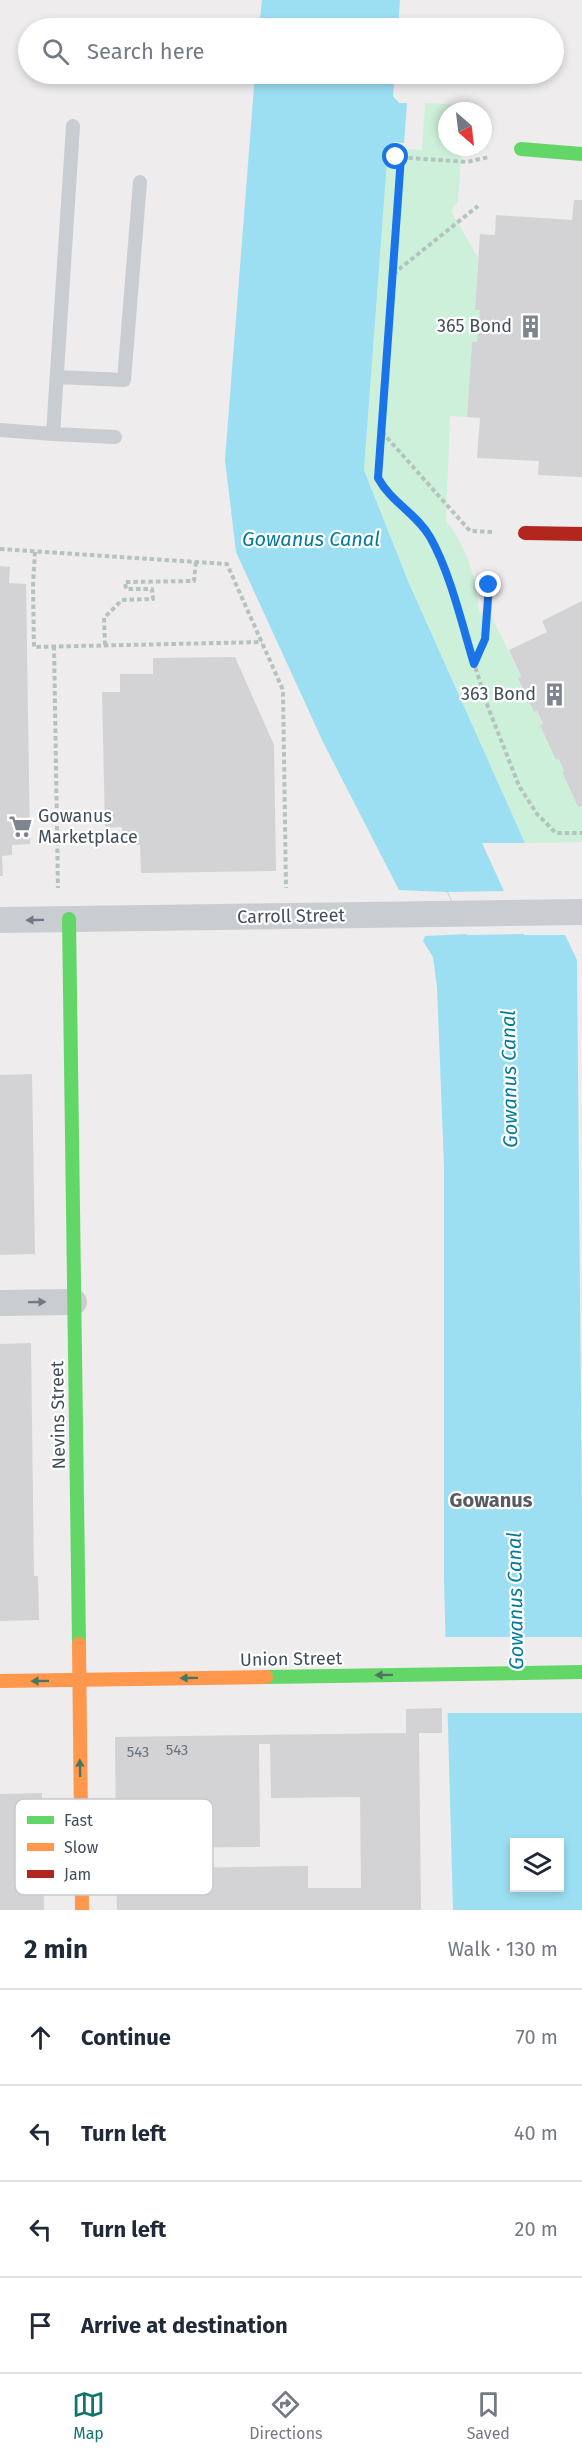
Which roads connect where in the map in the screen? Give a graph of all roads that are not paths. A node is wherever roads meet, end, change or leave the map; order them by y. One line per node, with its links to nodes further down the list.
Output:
1 (73, 126): 5 (lane)
2 (521, 149): 3 (street)
3 (582, 154)
4 (140, 182): 5 (lane)
5 (57, 376): 7 (lane)
6 (0, 430): 7 (lane)
7 (53, 434): 8 (lane)
8 (115, 437)
9 (525, 533): 10 (street)
10 (582, 534)
11 (582, 912): 12 (street, Carroll Street)
12 (69, 919): 13 (street, Carroll Street, one-way to 13); 14 (street, Nevins Street)
13 (0, 920)
14 (74, 1302): 15 (street, one-way to 14); 17 (street, Nevins Street)
15 (0, 1303)
16 (582, 1672): 17 (street, Union Street, one-way to 17)
17 (79, 1680): 18 (street, Union Street, one-way to 18); 19 (street, Nevins Street, one-way to 17)
18 (0, 1682)
19 (81, 1799)
20 (82, 1895): 21 (street, Nevins Street, one-way to 20)
21 (82, 1910)

